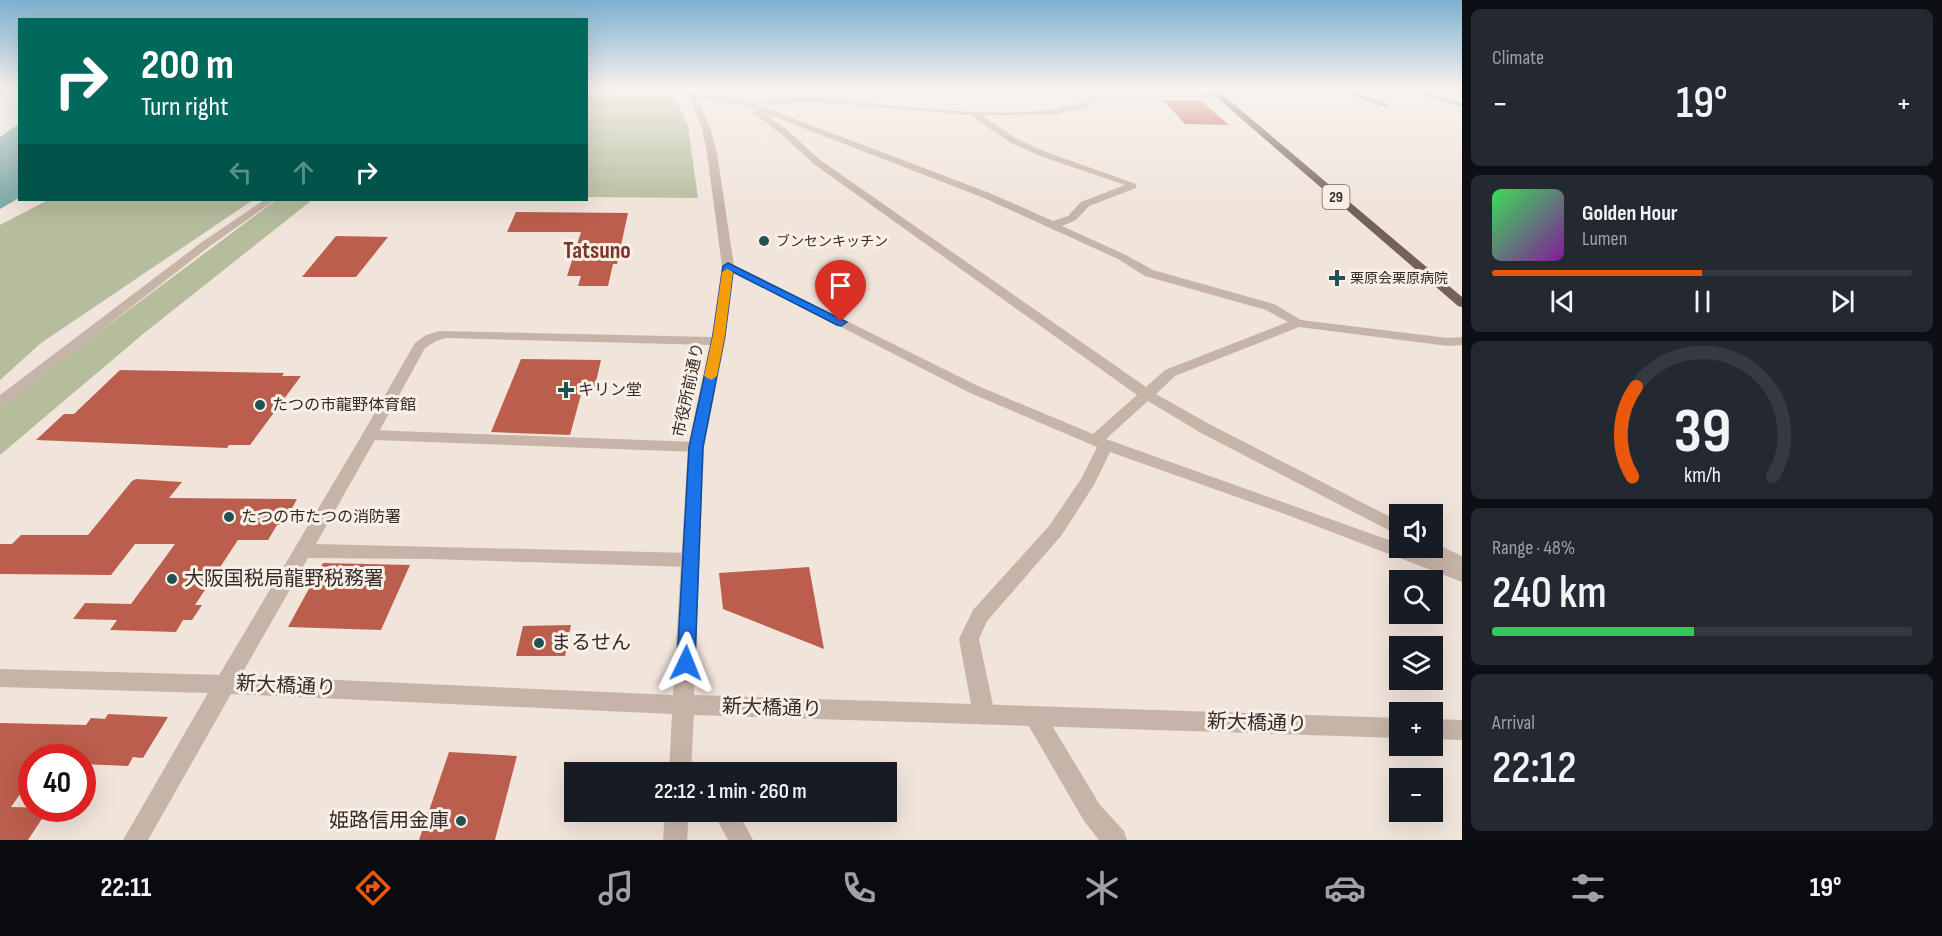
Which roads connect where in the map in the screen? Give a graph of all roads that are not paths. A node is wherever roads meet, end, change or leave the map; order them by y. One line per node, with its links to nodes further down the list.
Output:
1 (706, 128): 8 (street, 市役所前通り)
2 (780, 128): 13 (street)
3 (822, 128): 7 (street)
4 (995, 128): 7 (street)
5 (1257, 128): 9 (main road, 29)
6 (269, 201): 14 (street)
7 (1052, 225): 10 (street)
8 (728, 266): 11 (street, 市役所前通り); 16 (street)
9 (1462, 303)
10 (1298, 323): 12 (street); 13 (street)
11 (718, 341): 15 (street); 17 (street, 市役所前通り)
12 (1462, 341)
13 (1146, 394): 16 (street); 18 (street)
14 (0, 402)
15 (370, 435): 17 (street); 19 (street)
16 (1100, 443): 23 (street); 27 (street)
17 (696, 447): 21 (street, 市役所前通り)
18 (1389, 524)
19 (303, 551): 21 (street); 25 (street)
20 (1443, 555): 22 (street)
21 (691, 560): 26 (street, 市役所前通り)
22 (1462, 565)
23 (1462, 576)
24 (0, 678): 25 (street, 新大橋通り)
25 (225, 684): 26 (street, 新大橋通り); 35 (street)
26 (684, 705): 27 (street, 新大橋通り); 32 (street, 市役所前通り)
27 (984, 715): 28 (street, 新大橋通り)
28 (1034, 716): 29 (street, 新大橋通り); 38 (street)
29 (1389, 728)
30 (1443, 729): 31 (street)
31 (1462, 730)
32 (681, 762)
33 (676, 822): 36 (street)
34 (730, 822): 37 (street)
35 (135, 840)
36 (675, 840)
37 (741, 840)
38 (1115, 840)

